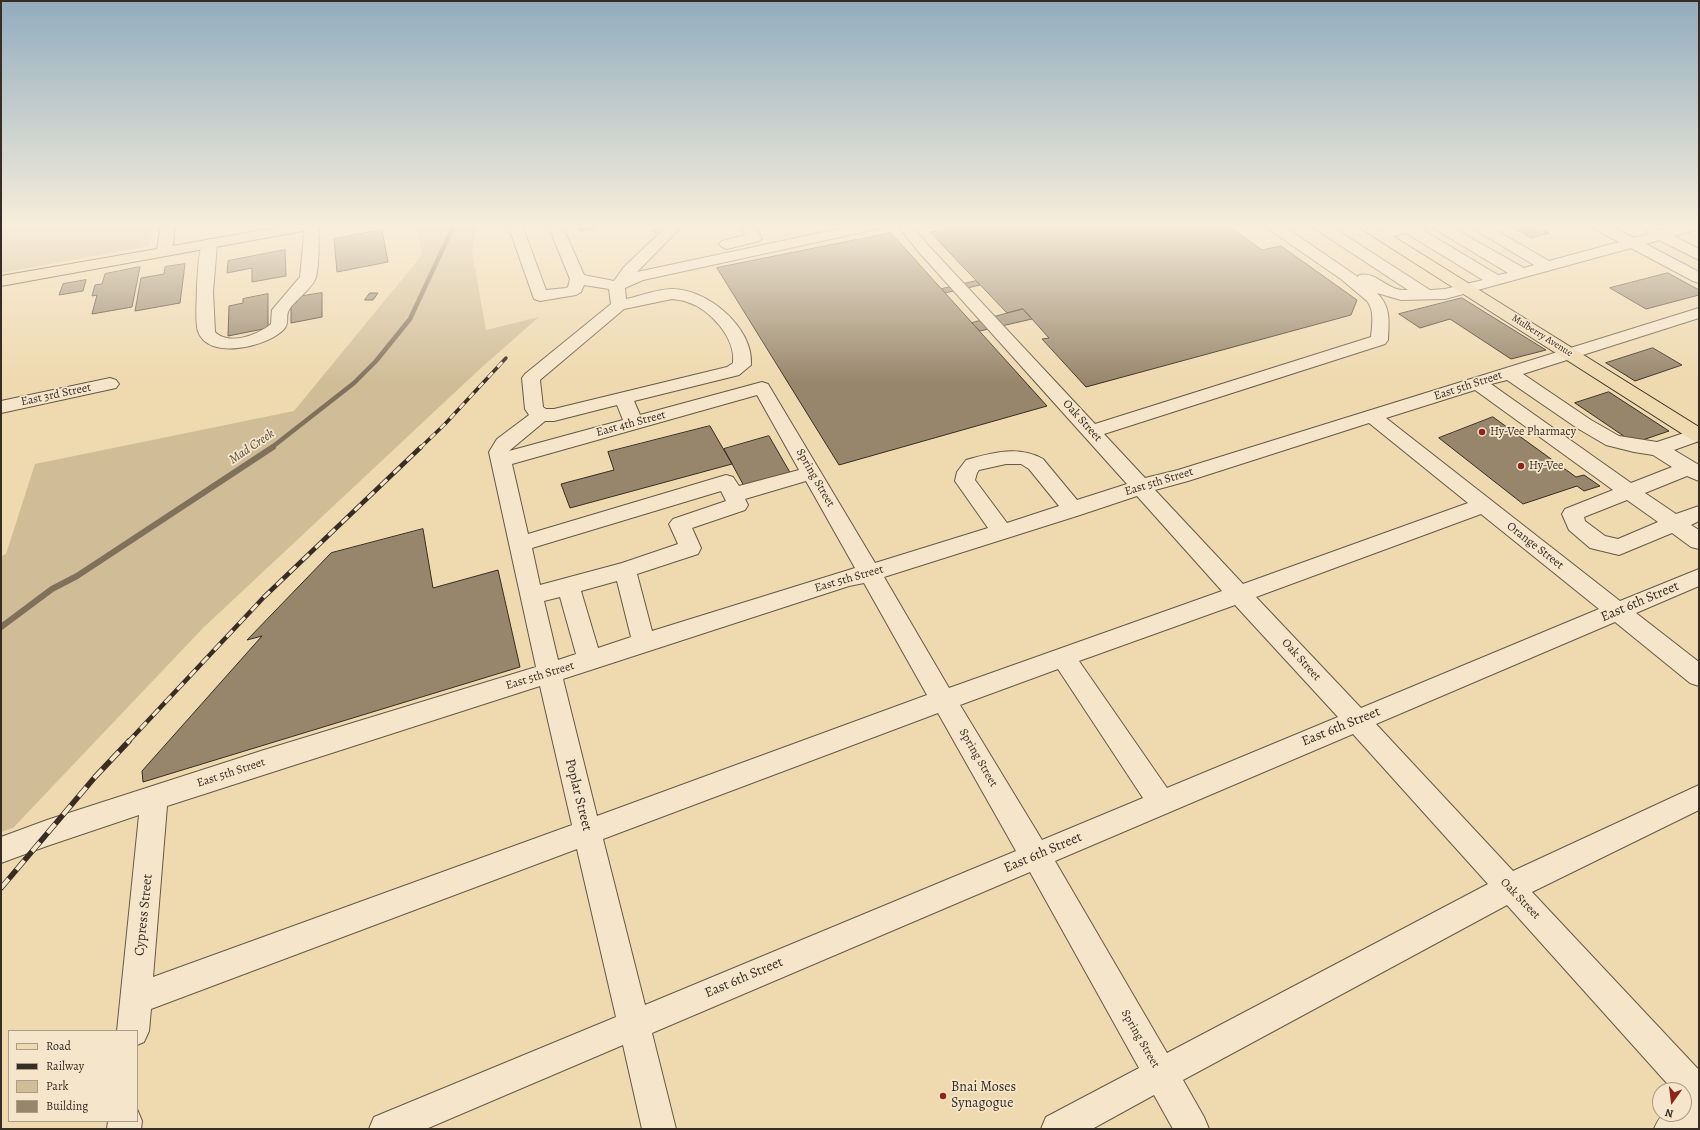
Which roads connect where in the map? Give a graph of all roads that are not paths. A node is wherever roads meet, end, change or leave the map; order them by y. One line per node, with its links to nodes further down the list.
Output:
1 (14, 278): 15 (main road)
2 (206, 278): 3 (street)
3 (308, 278)
4 (534, 278): 14 (street)
5 (624, 278): 17 (street)
6 (635, 278): 17 (street)
7 (950, 278): 34 (street, Oak Street)
8 (1348, 278): 34 (street)
9 (1365, 278): 19 (street)
10 (1401, 278): 19 (street)
11 (1450, 278): 18 (main road, Mulberry Avenue)
12 (1491, 278): 16 (street)
13 (1508, 278): 16 (street)
14 (578, 279): 17 (street)
15 (1, 280)
16 (1496, 281): 18 (street)
17 (620, 284): 20 (street)
18 (1468, 289): 19 (street); 24 (main road, Mulberry Avenue)
19 (1427, 294)
20 (619, 305): 29 (street); 31 (street)
21 (1671, 308): 23 (street)
22 (1699, 313): 23 (street, East 5th Street)
23 (1658, 326): 24 (street, East 5th Street)
24 (1570, 354): 25 (street, East 5th Street); 35 (main road, Mulberry Avenue)
25 (1509, 372): 26 (street, East 5th Street); 36 (street)
26 (1477, 383): 32 (street, East 5th Street); 41 (street)
27 (110, 384): 30 (street, East 3rd Street)
28 (762, 388): 33 (street, East 4th Street); 39 (street, Spring Street)
29 (623, 398): 31 (street); 33 (street)
30 (1, 407)
31 (541, 415): 37 (street)
32 (1372, 416): 40 (street, East 5th Street); 43 (street, Orange Street)
33 (634, 423): 37 (street, East 4th Street)
34 (1092, 431): 40 (street, Oak Street)
35 (1696, 432): 36 (street)
36 (1658, 449): 38 (street)
37 (501, 460): 49 (street, Poplar Street)
38 (1694, 472): 41 (street)
39 (812, 473): 42 (street); 51 (street, Spring Street)
40 (1141, 487): 44 (street, East 5th Street); 54 (street, Oak Street)
41 (1629, 491): 46 (street); 46 (street)
42 (733, 495): 49 (street); 50 (street)
43 (1484, 505): 54 (street); 56 (street, Orange Street)
44 (1073, 510): 47 (street, East 5th Street); 47 (street)
45 (1699, 513): 46 (street)
46 (1674, 523): 48 (street)
47 (1002, 532): 51 (street, East 5th Street)
48 (1699, 541)
49 (520, 544): 55 (street, Poplar Street)
50 (625, 570): 53 (street); 57 (street)
51 (871, 573): 57 (street, East 5th Street); 62 (street, Spring Street)
52 (1699, 577): 56 (street, East 6th Street)
53 (568, 586): 55 (street); 59 (street)
54 (1239, 594): 58 (street); 63 (street, Oak Street)
55 (532, 596): 60 (street, Poplar Street)
56 (1617, 612): 61 (street, Orange Street); 63 (street, East 6th Street)
57 (644, 643): 59 (street, East 5th Street)
58 (1063, 657): 62 (street); 66 (street)
59 (590, 660): 60 (street, East 5th Street)
60 (549, 673): 65 (street, East 5th Street); 67 (street, Poplar Street)
61 (1699, 676)
62 (944, 700): 67 (street); 69 (street, Spring Street)
63 (1356, 721): 66 (street, East 6th Street); 70 (street, Oak Street)
64 (1699, 797): 70 (street)
65 (154, 798): 68 (street, East 5th Street); 71 (street, Cypress Street)
66 (1162, 803): 69 (street, East 6th Street)
67 (587, 832): 71 (street); 72 (street, Poplar Street)
68 (1, 850)
69 (1036, 856): 72 (street, East 6th Street); 74 (street, Spring Street)
70 (1509, 888): 74 (street); 75 (street, Oak Street)
71 (136, 999): 73 (street, Cypress Street)
72 (634, 1024): 77 (street, East 6th Street); 78 (street, Poplar Street)
73 (133, 1030)
74 (1161, 1075): 79 (street); 80 (street, Spring Street)
75 (1699, 1094)
76 (1699, 1111): 81 (street)
77 (386, 1129)
78 (659, 1129)
79 (1058, 1129)
80 (1192, 1129)
81 (1671, 1129)

